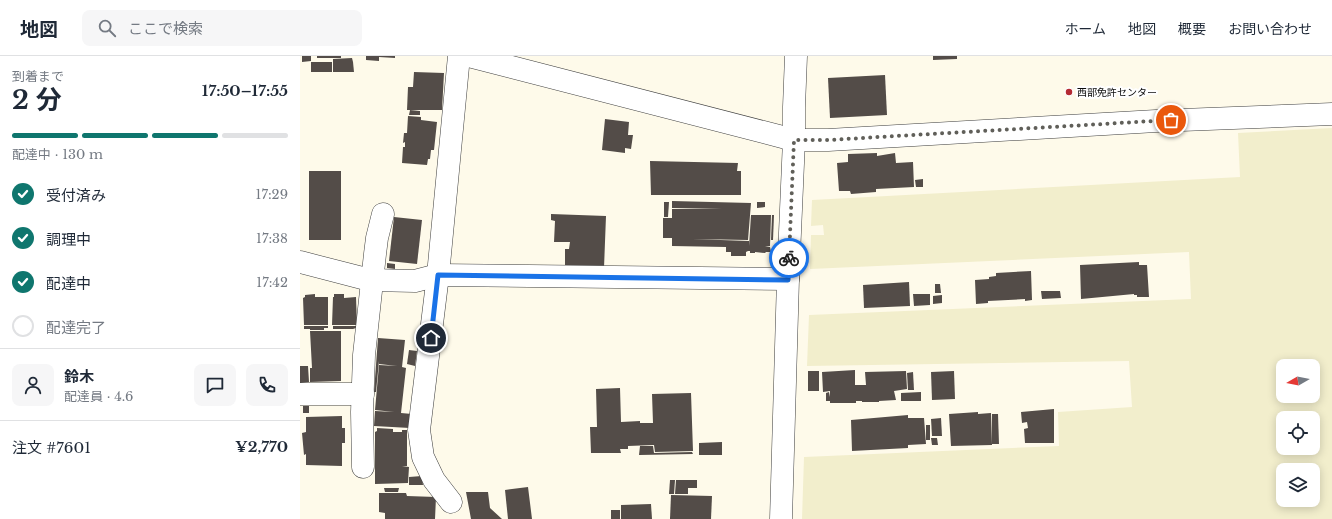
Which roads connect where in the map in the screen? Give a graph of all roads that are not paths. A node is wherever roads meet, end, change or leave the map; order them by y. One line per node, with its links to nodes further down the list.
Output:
1 (459, 56): 8 (street)
2 (469, 56): 5 (street)
3 (796, 56): 5 (street)
4 (1332, 114): 5 (street)
5 (794, 140): 10 (street)
6 (383, 214): 9 (street)
7 (300, 262): 9 (street)
8 (438, 275): 9 (street); 10 (street); 14 (street)
9 (372, 280): 12 (street)
10 (788, 280): 15 (street)
11 (300, 394): 12 (street)
12 (362, 394): 13 (street)
13 (362, 467)
14 (451, 502)
15 (781, 519)

